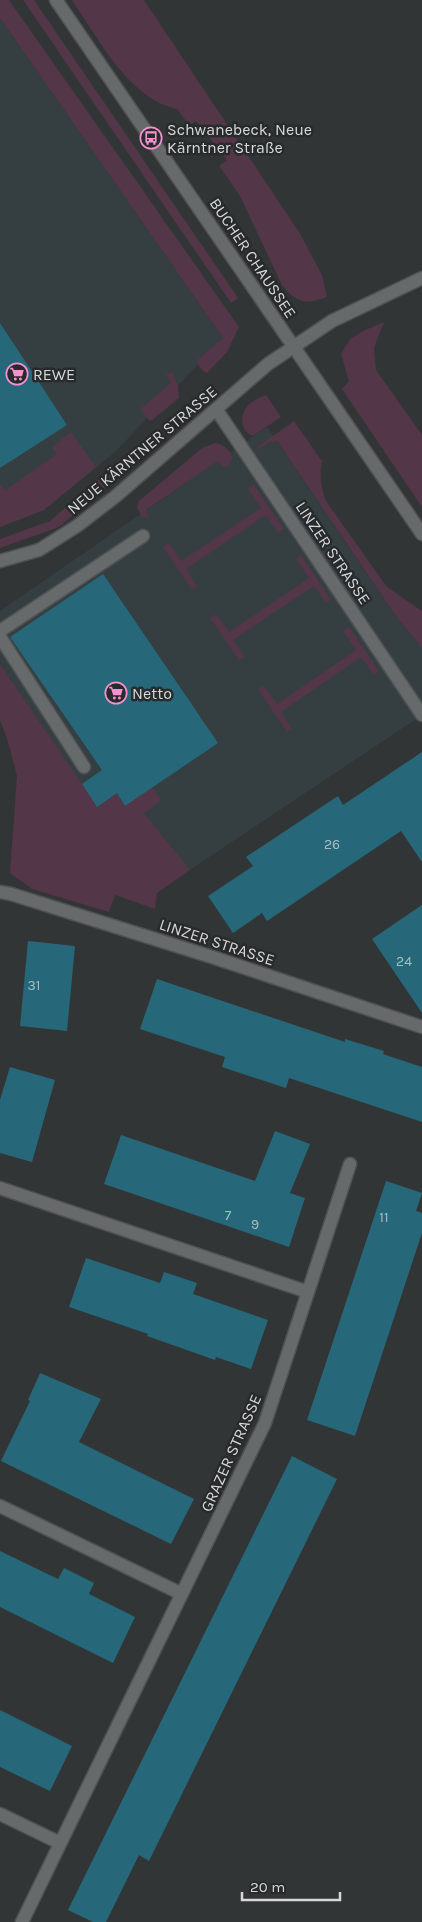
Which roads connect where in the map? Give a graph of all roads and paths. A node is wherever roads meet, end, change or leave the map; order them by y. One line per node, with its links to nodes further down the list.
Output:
1 (56, 0): 3 (street, BUCHER CHAUSSEE)
2 (422, 278): 3 (street, NEUE KÄRNTNER STRASSE)
3 (294, 346): 4 (street, NEUE KÄRNTNER STRASSE); 5 (street, BUCHER CHAUSSEE)
4 (216, 409): 7 (street, NEUE KÄRNTNER STRASSE); 10 (street, LINZER STRASSE)
5 (422, 534)
6 (143, 536): 8 (street)
7 (0, 561)
8 (0, 631)
9 (0, 637): 11 (street)
10 (422, 715)
11 (84, 767)
12 (0, 892): 13 (street, LINZER STRASSE)
13 (422, 1027)
14 (350, 1164): 16 (street, GRAZER STRASSE)
15 (0, 1188): 16 (street)
16 (308, 1292): 18 (street, GRAZER STRASSE)
17 (0, 1506): 18 (street)
18 (182, 1594): 20 (street, GRAZER STRASSE)
19 (0, 1814): 20 (street)
20 (60, 1843): 21 (street, GRAZER STRASSE)
21 (22, 1922)

